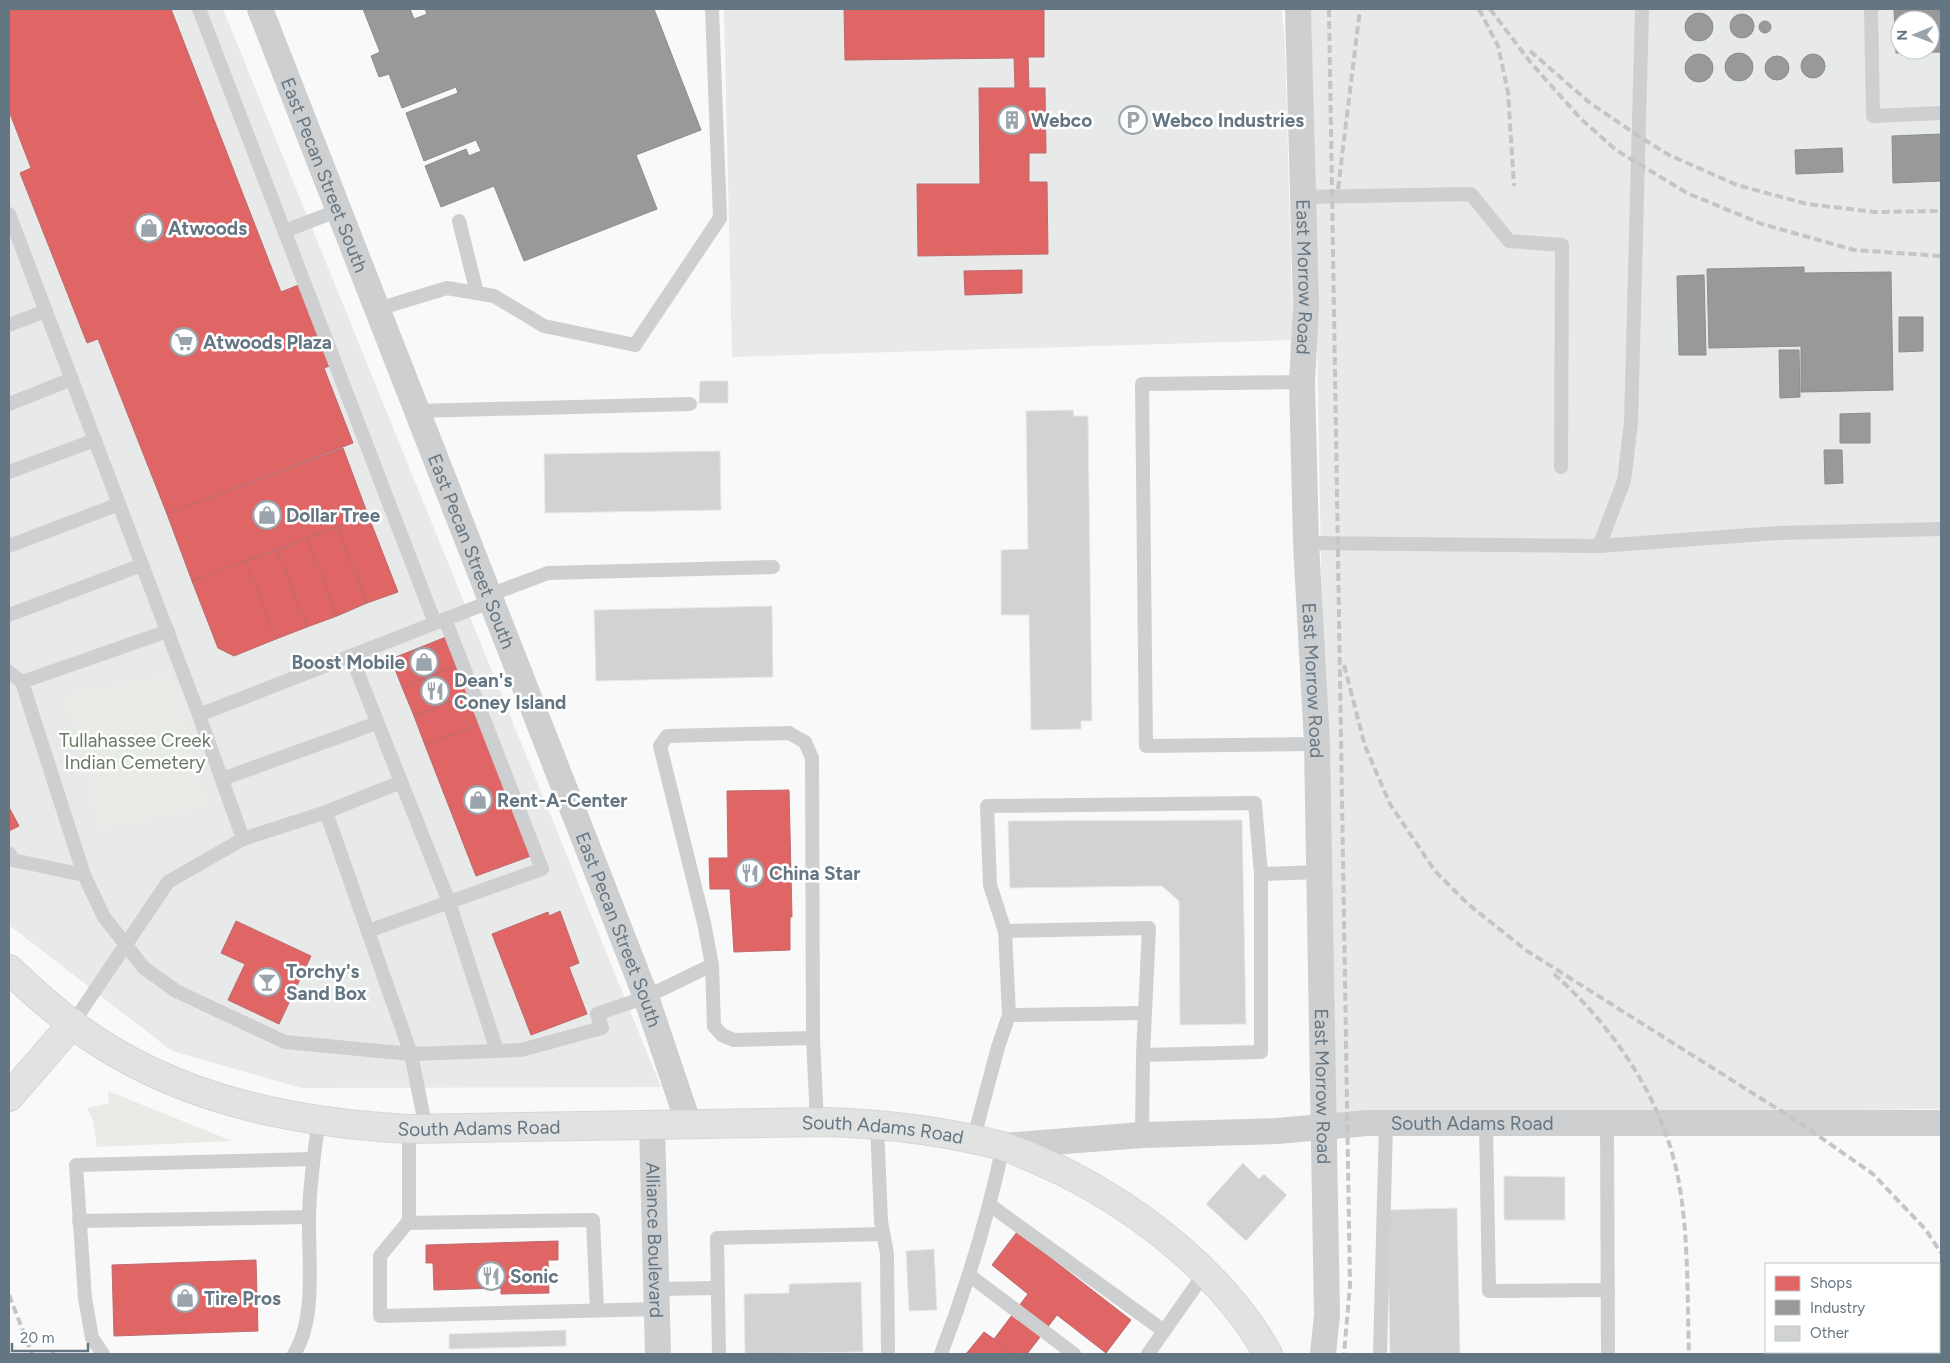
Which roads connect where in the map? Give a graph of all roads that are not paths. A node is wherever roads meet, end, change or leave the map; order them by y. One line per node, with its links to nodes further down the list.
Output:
1 (199, 9): 12 (lane)
2 (260, 9): 9 (street, East Pecan Street South)
3 (712, 9): 14 (lane)
4 (1298, 9): 8 (street, East Morrow Road)
5 (1642, 9): 30 (lane)
6 (1871, 9): 7 (lane)
7 (1941, 113)
8 (1303, 198): 19 (street, East Morrow Road); 24 (lane)
9 (339, 210): 12 (lane); 15 (street, East Pecan Street South)
10 (9, 214): 13 (lane)
11 (459, 221): 14 (lane)
12 (284, 231): 35 (lane)
13 (15, 248): 16 (lane)
14 (477, 293): 15 (lane)
15 (378, 309): 22 (street, East Pecan Street South)
16 (46, 311): 17 (lane); 18 (lane)
17 (9, 325)
18 (72, 379): 20 (lane); 23 (lane)
19 (1302, 382): 28 (street, East Morrow Road); 42 (lane)
20 (9, 404)
21 (690, 404): 22 (lane)
22 (417, 411): 33 (street, East Pecan Street South)
23 (95, 440): 25 (lane); 26 (lane)
24 (1561, 467)
25 (9, 472)
26 (119, 504): 29 (lane); 31 (lane)
27 (1941, 529): 30 (lane)
28 (1306, 543): 30 (lane); 42 (street, East Morrow Road)
29 (9, 546)
30 (1599, 546)
31 (142, 565): 34 (lane); 36 (lane)
32 (773, 567): 33 (lane)
33 (490, 598): 35 (lane); 57 (street, East Pecan Street South)
34 (9, 615)
35 (440, 621): 37 (lane); 51 (lane)
36 (168, 631): 39 (lane); 40 (lane)
37 (352, 656): 40 (lane); 41 (lane)
38 (9, 672): 39 (lane)
39 (22, 682): 50 (lane)
40 (199, 715): 43 (lane)
41 (377, 722): 43 (lane); 44 (lane)
42 (1317, 744): 48 (street, East Morrow Road)
43 (222, 779): 46 (lane)
44 (402, 782): 45 (lane); 51 (lane)
45 (326, 812): 46 (lane); 52 (lane)
46 (243, 839): 54 (lane)
47 (9, 853): 50 (lane)
48 (1320, 872): 49 (lane); 75 (street, East Morrow Road)
49 (1261, 874): 53 (lane); 64 (lane)
50 (84, 875): 54 (lane)
51 (449, 902): 52 (lane); 62 (lane)
52 (368, 931): 63 (lane)
53 (1005, 931): 58 (lane); 59 (lane)
54 (125, 946): 60 (lane); 63 (lane)
55 (712, 966): 57 (lane); 61 (lane); 61 (lane)
56 (9, 970): 60 (main road, South Adams Road)
57 (646, 997): 62 (lane); 73 (street, East Pecan Street South)
58 (1144, 1013): 59 (lane); 64 (lane)
59 (1009, 1016): 78 (lane)
60 (73, 1023): 65 (main road); 66 (main road, South Adams Road)
61 (813, 1038): 67 (lane)
62 (496, 1051): 63 (lane)
63 (411, 1054): 76 (lane)
64 (1143, 1055): 77 (lane)
65 (9, 1097)
66 (319, 1120): 76 (main road, South Adams Road); 80 (lane)
67 (817, 1122): 72 (main road, South Adams Road); 73 (main road, South Adams Road)
68 (1386, 1123): 69 (street, South Adams Road); 75 (street, South Adams Road); 103 (lane)
69 (1486, 1123): 70 (street, South Adams Road); 89 (lane)
70 (1607, 1123): 71 (street, South Adams Road); 89 (lane)
71 (1941, 1123)
72 (877, 1124): 78 (main road, South Adams Road); 85 (lane)
73 (689, 1125): 74 (main road, South Adams Road)
74 (652, 1126): 76 (main road, South Adams Road); 90 (street, Alliance Boulevard)
75 (1322, 1127): 77 (street, South Adams Road); 102 (street, East Morrow Road)
76 (418, 1129): 84 (lane)
77 (1142, 1135): 79 (street, South Adams Road)
78 (972, 1140): 79 (main road, South Adams Road)
79 (1003, 1146): 81 (lane); 86 (main road, South Adams Road)
80 (312, 1159): 82 (lane); 83 (lane)
81 (990, 1205): 87 (lane); 92 (lane)
82 (309, 1217): 83 (lane); 94 (lane)
83 (79, 1220): 93 (lane)
84 (408, 1223): 91 (lane); 91 (lane)
85 (883, 1234): 88 (lane); 97 (lane)
86 (1204, 1274): 92 (lane); 101 (main road, South Adams Road)
87 (969, 1275): 98 (lane); 99 (lane)
88 (718, 1288): 90 (lane); 96 (lane)
89 (1608, 1290): 104 (lane)
90 (656, 1299): 91 (lane); 95 (street, Alliance Boulevard)
91 (597, 1310)
92 (1164, 1331): 100 (lane)
93 (103, 1354)
94 (294, 1354)
95 (658, 1354)
96 (719, 1354)
97 (888, 1354)
98 (941, 1354)
99 (1074, 1354)
100 (1148, 1354)
101 (1268, 1354)
102 (1323, 1354)
103 (1380, 1354)
104 (1608, 1354)

